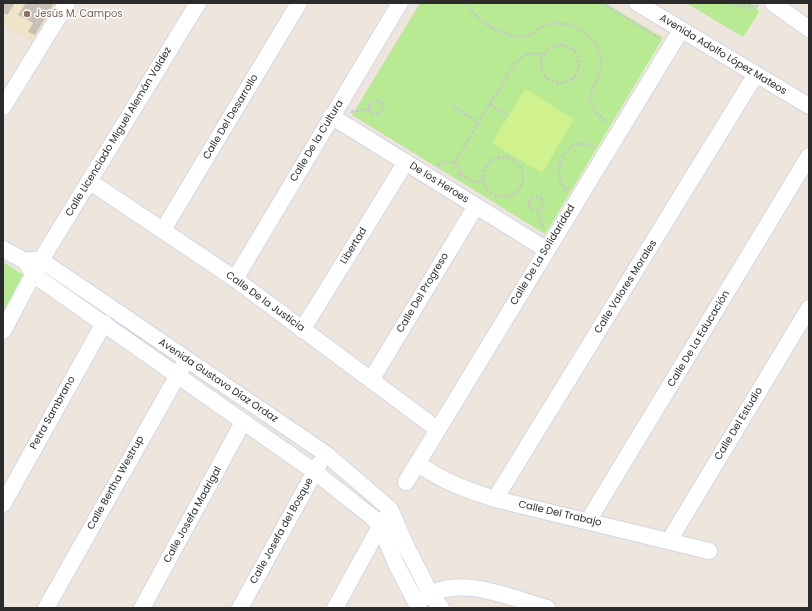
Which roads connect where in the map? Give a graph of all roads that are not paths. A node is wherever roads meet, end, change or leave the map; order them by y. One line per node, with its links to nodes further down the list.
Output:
1 (67, 3): 11 (street)
2 (198, 3): 15 (street, Calle Licenciado Miguel Alemán Valdez)
3 (299, 3): 17 (street, Calle Del Desarrollo)
4 (400, 3): 12 (street, Calle De la Cultura)
5 (637, 3): 8 (street, Avenida Adolfo López Mateos)
6 (773, 3): 7 (street)
7 (809, 29)
8 (682, 30): 9 (street, Avenida Adolfo López Mateos); 19 (street, Calle De La Solidaridad)
9 (756, 74): 10 (street, Avenida Adolfo López Mateos); 35 (street, Calle Valores Morales)
10 (809, 106)
11 (3, 108)
12 (332, 116): 14 (street, De los Heroes); 21 (street, Calle De la Cultura)
13 (809, 156): 38 (street, Calle De La Educación)
14 (406, 162): 16 (street, De los Heroes); 24 (street, Libertad)
15 (89, 181): 17 (street, Calle De la Justicia); 20 (street, Calle Licenciado Miguel Alemán Valdez)
16 (476, 206): 19 (street, De los Heroes); 28 (street, Calle Del Progreso)
17 (162, 230): 21 (street, Calle De la Justicia)
18 (3, 249): 20 (street)
19 (547, 250): 30 (street, Calle De La Solidaridad)
20 (33, 265): 23 (street, Avenida Gustavo Díaz Ordaz); 25 (street, Calle Licenciado Miguel Alemán Valdez); 26 (street, Avenida Gustavo Díaz Ordaz)
21 (235, 279): 24 (street, Calle De la Justicia)
22 (809, 308): 40 (street, Calle Del Estudio)
23 (104, 323): 27 (street, Avenida Gustavo Díaz Ordaz); 36 (street, Petra Sambrano)
24 (302, 330): 28 (street, Calle De la Justicia)
25 (3, 331)
26 (187, 359): 27 (street, Calle Bertha Westrup); 31 (street, Avenida Gustavo Díaz Ordaz)
27 (177, 375): 29 (street, Avenida Gustavo Díaz Ordaz); 44 (street, Calle Bertha Westrup)
28 (371, 380): 30 (street, Calle De la Justicia)
29 (244, 422): 33 (street, Avenida Gustavo Díaz Ordaz); 45 (street, Calle Josefa Madrigal)
30 (437, 429): 32 (street, Calle De La Solidaridad)
31 (326, 454): 33 (street, Calle Josefa del Bosque); 37 (street, Avenida Gustavo Díaz Ordaz)
32 (417, 463): 34 (street, Calle De La Solidaridad); 35 (street, Calle Del Trabajo)
33 (315, 472): 39 (street, Avenida Gustavo Díaz Ordaz); 46 (street, Calle Josefa del Bosque)
34 (406, 482)
35 (495, 499): 38 (street, Calle Del Trabajo)
36 (3, 504)
37 (390, 509): 39 (street); 42 (street)
38 (588, 521): 40 (street, Calle Del Trabajo)
39 (380, 525): 43 (street); 47 (street)
40 (669, 541): 41 (street, Calle Del Trabajo)
41 (709, 551)
42 (430, 593): 43 (street); 48 (street); 49 (street)
43 (416, 606)
44 (46, 608)
45 (142, 608)
46 (240, 608)
47 (335, 608)
48 (441, 608)
49 (547, 608)

